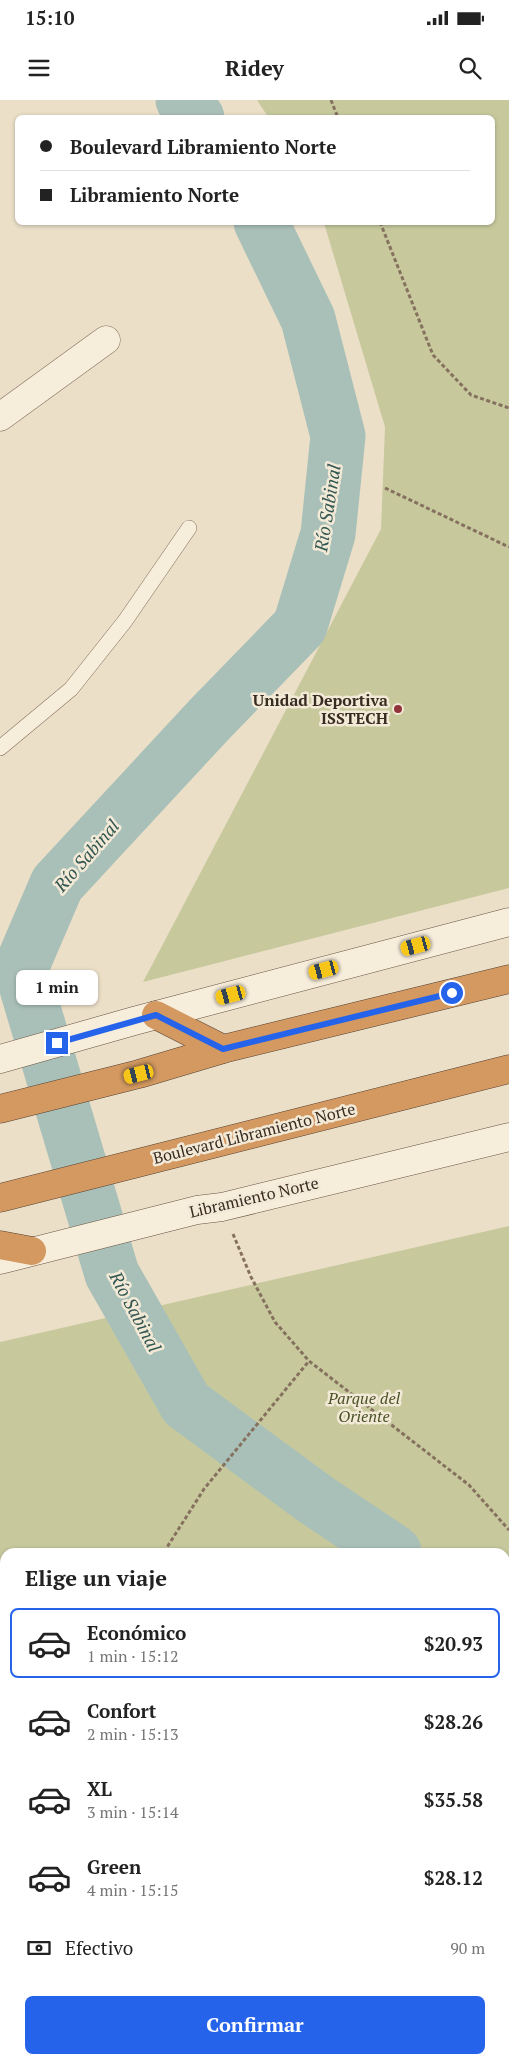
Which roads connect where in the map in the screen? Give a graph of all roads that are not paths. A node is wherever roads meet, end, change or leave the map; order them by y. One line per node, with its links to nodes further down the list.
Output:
1 (106, 340): 2 (street)
2 (0, 417)
3 (189, 528): 4 (lane)
4 (0, 748)
5 (509, 922): 7 (street)
6 (509, 979): 8 (highway)
7 (145, 1018): 8 (highway); 9 (street)
8 (223, 1049): 11 (highway)
9 (0, 1059)
10 (509, 1069): 13 (highway, Boulevard Libramiento Norte)
11 (0, 1109)
12 (509, 1137): 15 (street, Libramiento Norte)
13 (5, 1196)
14 (0, 1246): 15 (highway)
15 (41, 1248): 16 (street, Libramiento Norte)
16 (0, 1260)

